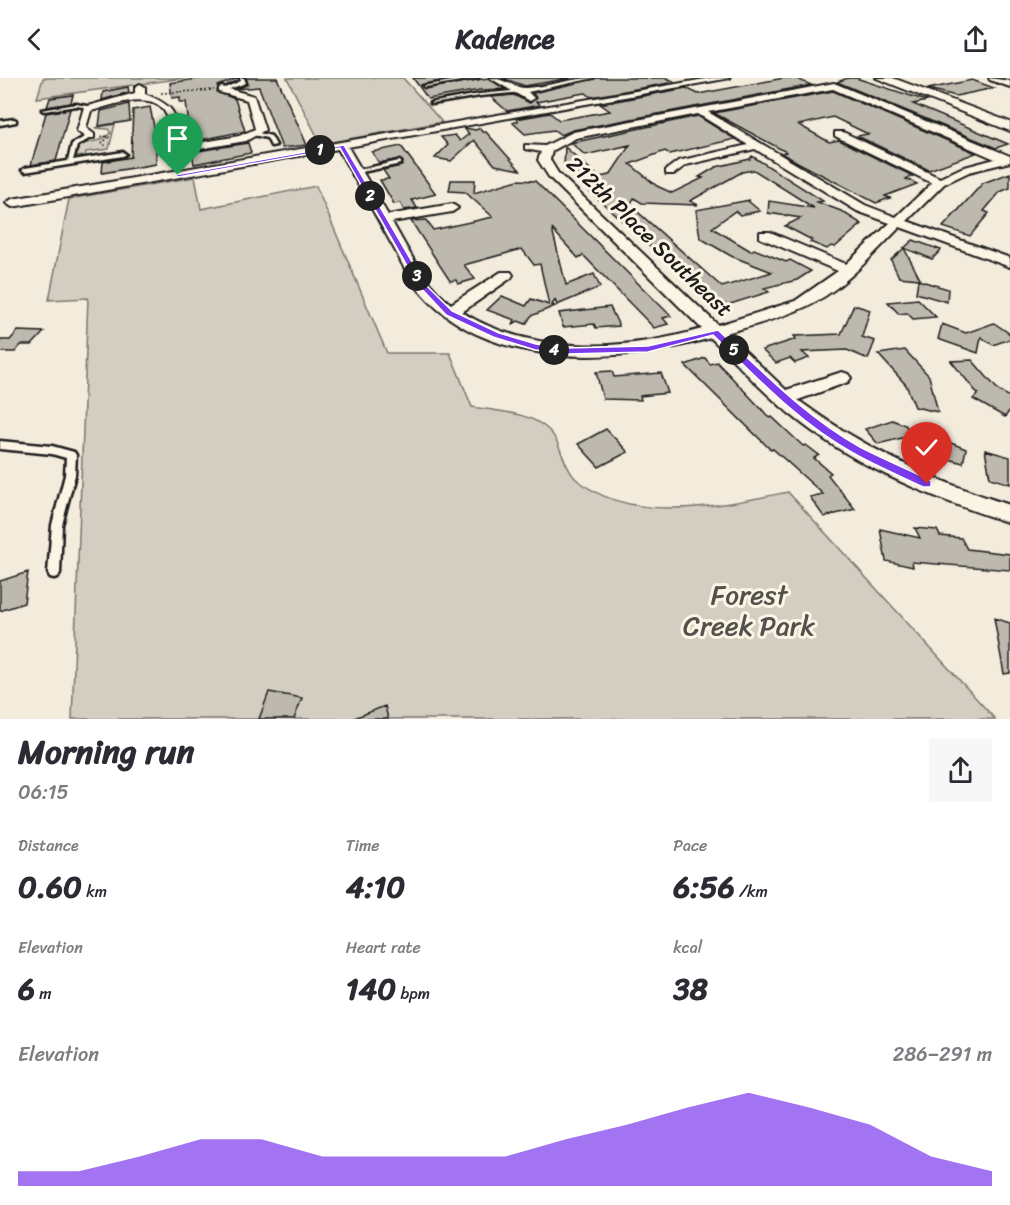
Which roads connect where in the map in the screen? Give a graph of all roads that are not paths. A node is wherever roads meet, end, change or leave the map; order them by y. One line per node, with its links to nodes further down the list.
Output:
1 (243, 78): 12 (lane)
2 (476, 78): 11 (lane)
3 (494, 78): 13 (street)
4 (590, 78): 13 (street)
5 (685, 78): 9 (street)
6 (726, 78): 9 (street)
7 (883, 78): 21 (street)
8 (993, 78): 10 (street)
9 (694, 84): 17 (street)
10 (1010, 84)
11 (425, 86)
12 (222, 90): 22 (street)
13 (521, 92): 14 (lane); 17 (street)
14 (432, 103)
15 (90, 107): 16 (lane); 24 (street); 30 (street)
16 (44, 110)
17 (544, 110): 26 (street)
18 (699, 111): 27 (street); 29 (street); 32 (street)
19 (14, 121): 20 (lane)
20 (0, 123)
21 (1010, 126)
22 (255, 134): 25 (lane); 30 (street)
23 (838, 134): 39 (street)
24 (90, 136): 33 (lane)
25 (273, 145)
26 (342, 146): 36 (street); 38 (street)
27 (756, 146): 37 (street); 43 (street)
28 (529, 147): 29 (street)
29 (547, 149): 49 (street, 212th Place Southeast)
30 (176, 150): 38 (street)
31 (123, 154): 33 (lane)
32 (1008, 159): 39 (street)
33 (70, 163): 35 (lane)
34 (399, 164): 36 (lane)
35 (25, 171)
36 (357, 171): 42 (street)
37 (670, 172)
38 (178, 175): 40 (street)
39 (940, 182): 43 (street)
40 (12, 203)
41 (452, 208): 42 (street)
42 (383, 220): 48 (street)
43 (898, 223): 45 (street); 46 (street)
44 (765, 235): 46 (street)
45 (1010, 263)
46 (848, 270): 49 (street)
47 (506, 275): 48 (street)
48 (449, 313): 49 (street)
49 (715, 332): 51 (street, 212th Place Southeast)
50 (842, 378): 51 (street)
51 (783, 398): 53 (street, 212th Place Southeast)
52 (0, 445): 54 (lane)
53 (1010, 514)
54 (54, 573)

